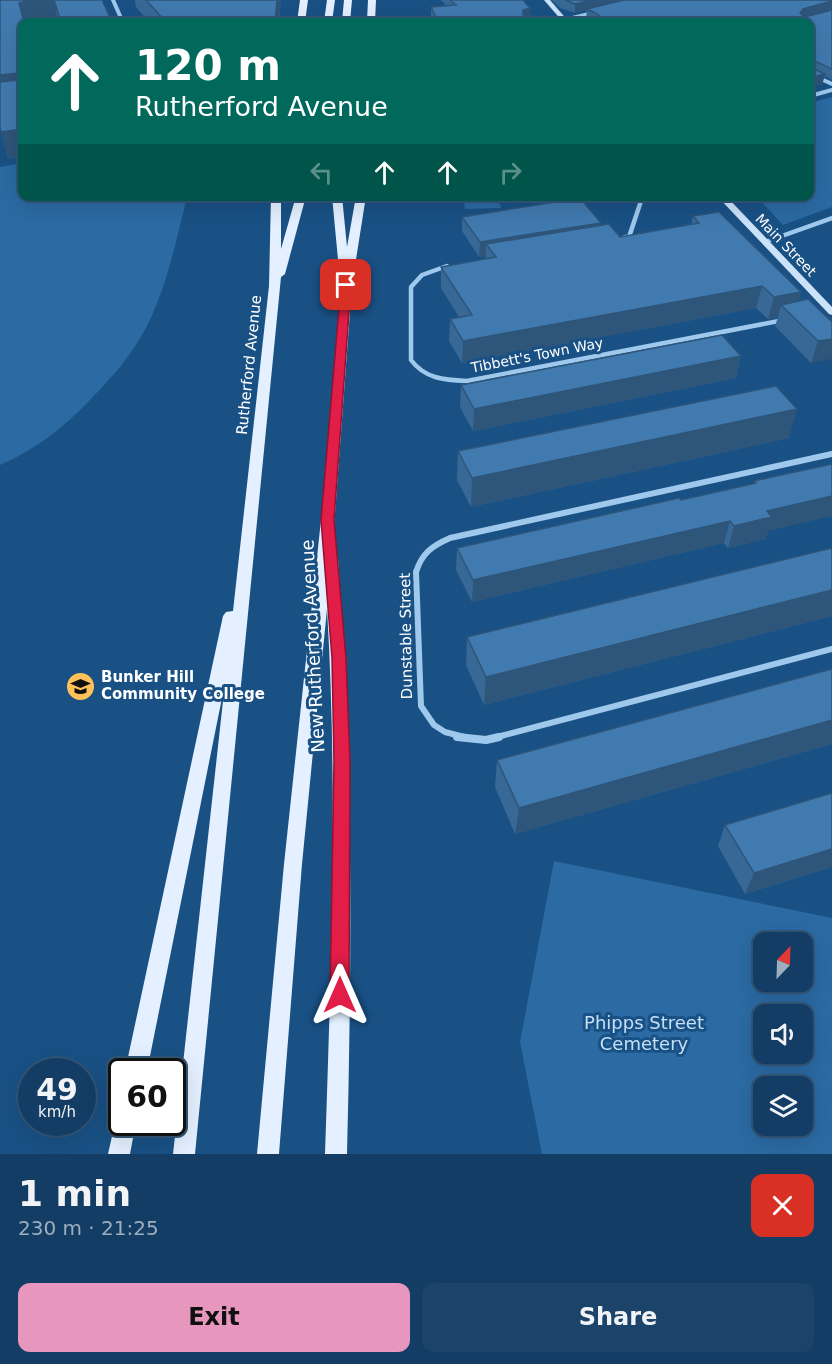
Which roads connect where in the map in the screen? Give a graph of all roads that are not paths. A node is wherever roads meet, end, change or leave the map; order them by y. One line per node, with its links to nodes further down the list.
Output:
1 (113, 0): 8 (street)
2 (304, 0): 9 (main road)
3 (331, 0): 10 (main road)
4 (348, 0): 11 (main road)
5 (372, 0): 12 (main road)
6 (547, 0): 13 (main road)
7 (602, 10): 14 (street)
8 (121, 18)
9 (302, 18)
10 (329, 18)
11 (346, 18)
12 (371, 18)
13 (562, 18)
14 (575, 18)
15 (814, 76): 16 (street)
16 (832, 84)
17 (832, 90): 18 (street)
18 (814, 95)
19 (276, 201): 30 (main road, Rutherford Avenue)
20 (300, 201): 30 (main road)
21 (337, 201): 29 (main road)
22 (360, 201): 29 (main road)
23 (641, 201): 26 (street)
24 (726, 201): 27 (main road, Main Street)
25 (832, 218): 27 (street)
26 (618, 239)
27 (765, 242): 31 (main road, Main Street)
28 (456, 265): 32 (street, Tibbett's Town Way)
29 (346, 285): 34 (main road)
30 (275, 286): 35 (main road, Rutherford Avenue)
31 (828, 312)
32 (792, 318)
33 (832, 454): 36 (street, Dunstable Street)
34 (328, 520): 41 (main road, New Rutherford Avenue); 42 (main road, New Rutherford Avenue)
35 (247, 536): 37 (main road); 40 (main road)
36 (832, 649)
37 (139, 1058)
38 (122, 1136): 39 (main road)
39 (119, 1154)
40 (184, 1154)
41 (268, 1154)
42 (336, 1154)

